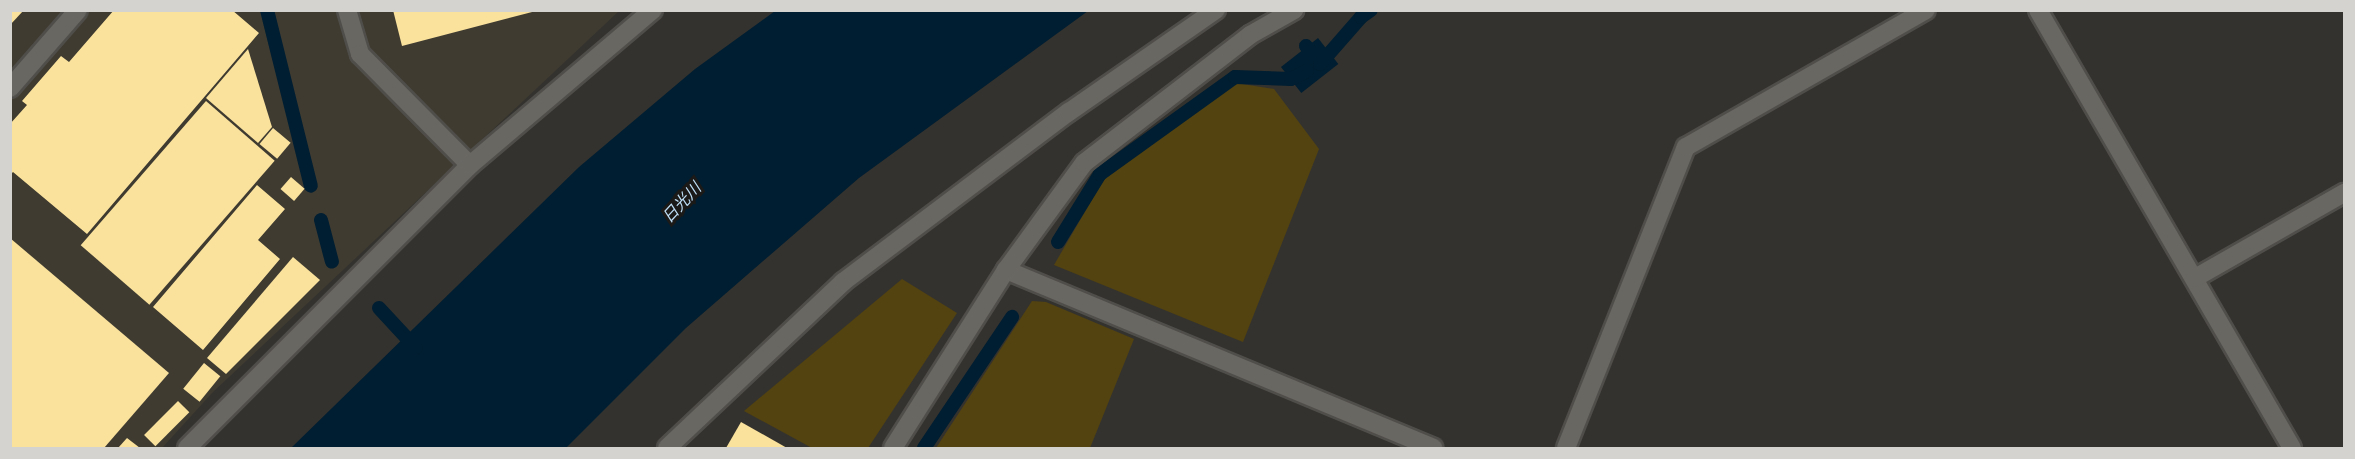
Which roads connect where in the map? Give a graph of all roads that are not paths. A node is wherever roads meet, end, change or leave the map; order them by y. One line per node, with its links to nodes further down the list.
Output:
1 (78, 10): 8 (street)
2 (347, 10): 9 (street)
3 (653, 10): 9 (street)
4 (1216, 10): 14 (street)
5 (1294, 10): 11 (street)
6 (1926, 10): 17 (street)
7 (2038, 10): 12 (street)
8 (10, 88)
9 (470, 165): 13 (street)
10 (2344, 193): 12 (street)
11 (1006, 270): 15 (street); 16 (street)
12 (2195, 278): 18 (street)
13 (187, 448)
14 (668, 448)
15 (893, 448)
16 (1433, 448)
17 (1566, 448)
18 (2292, 448)

